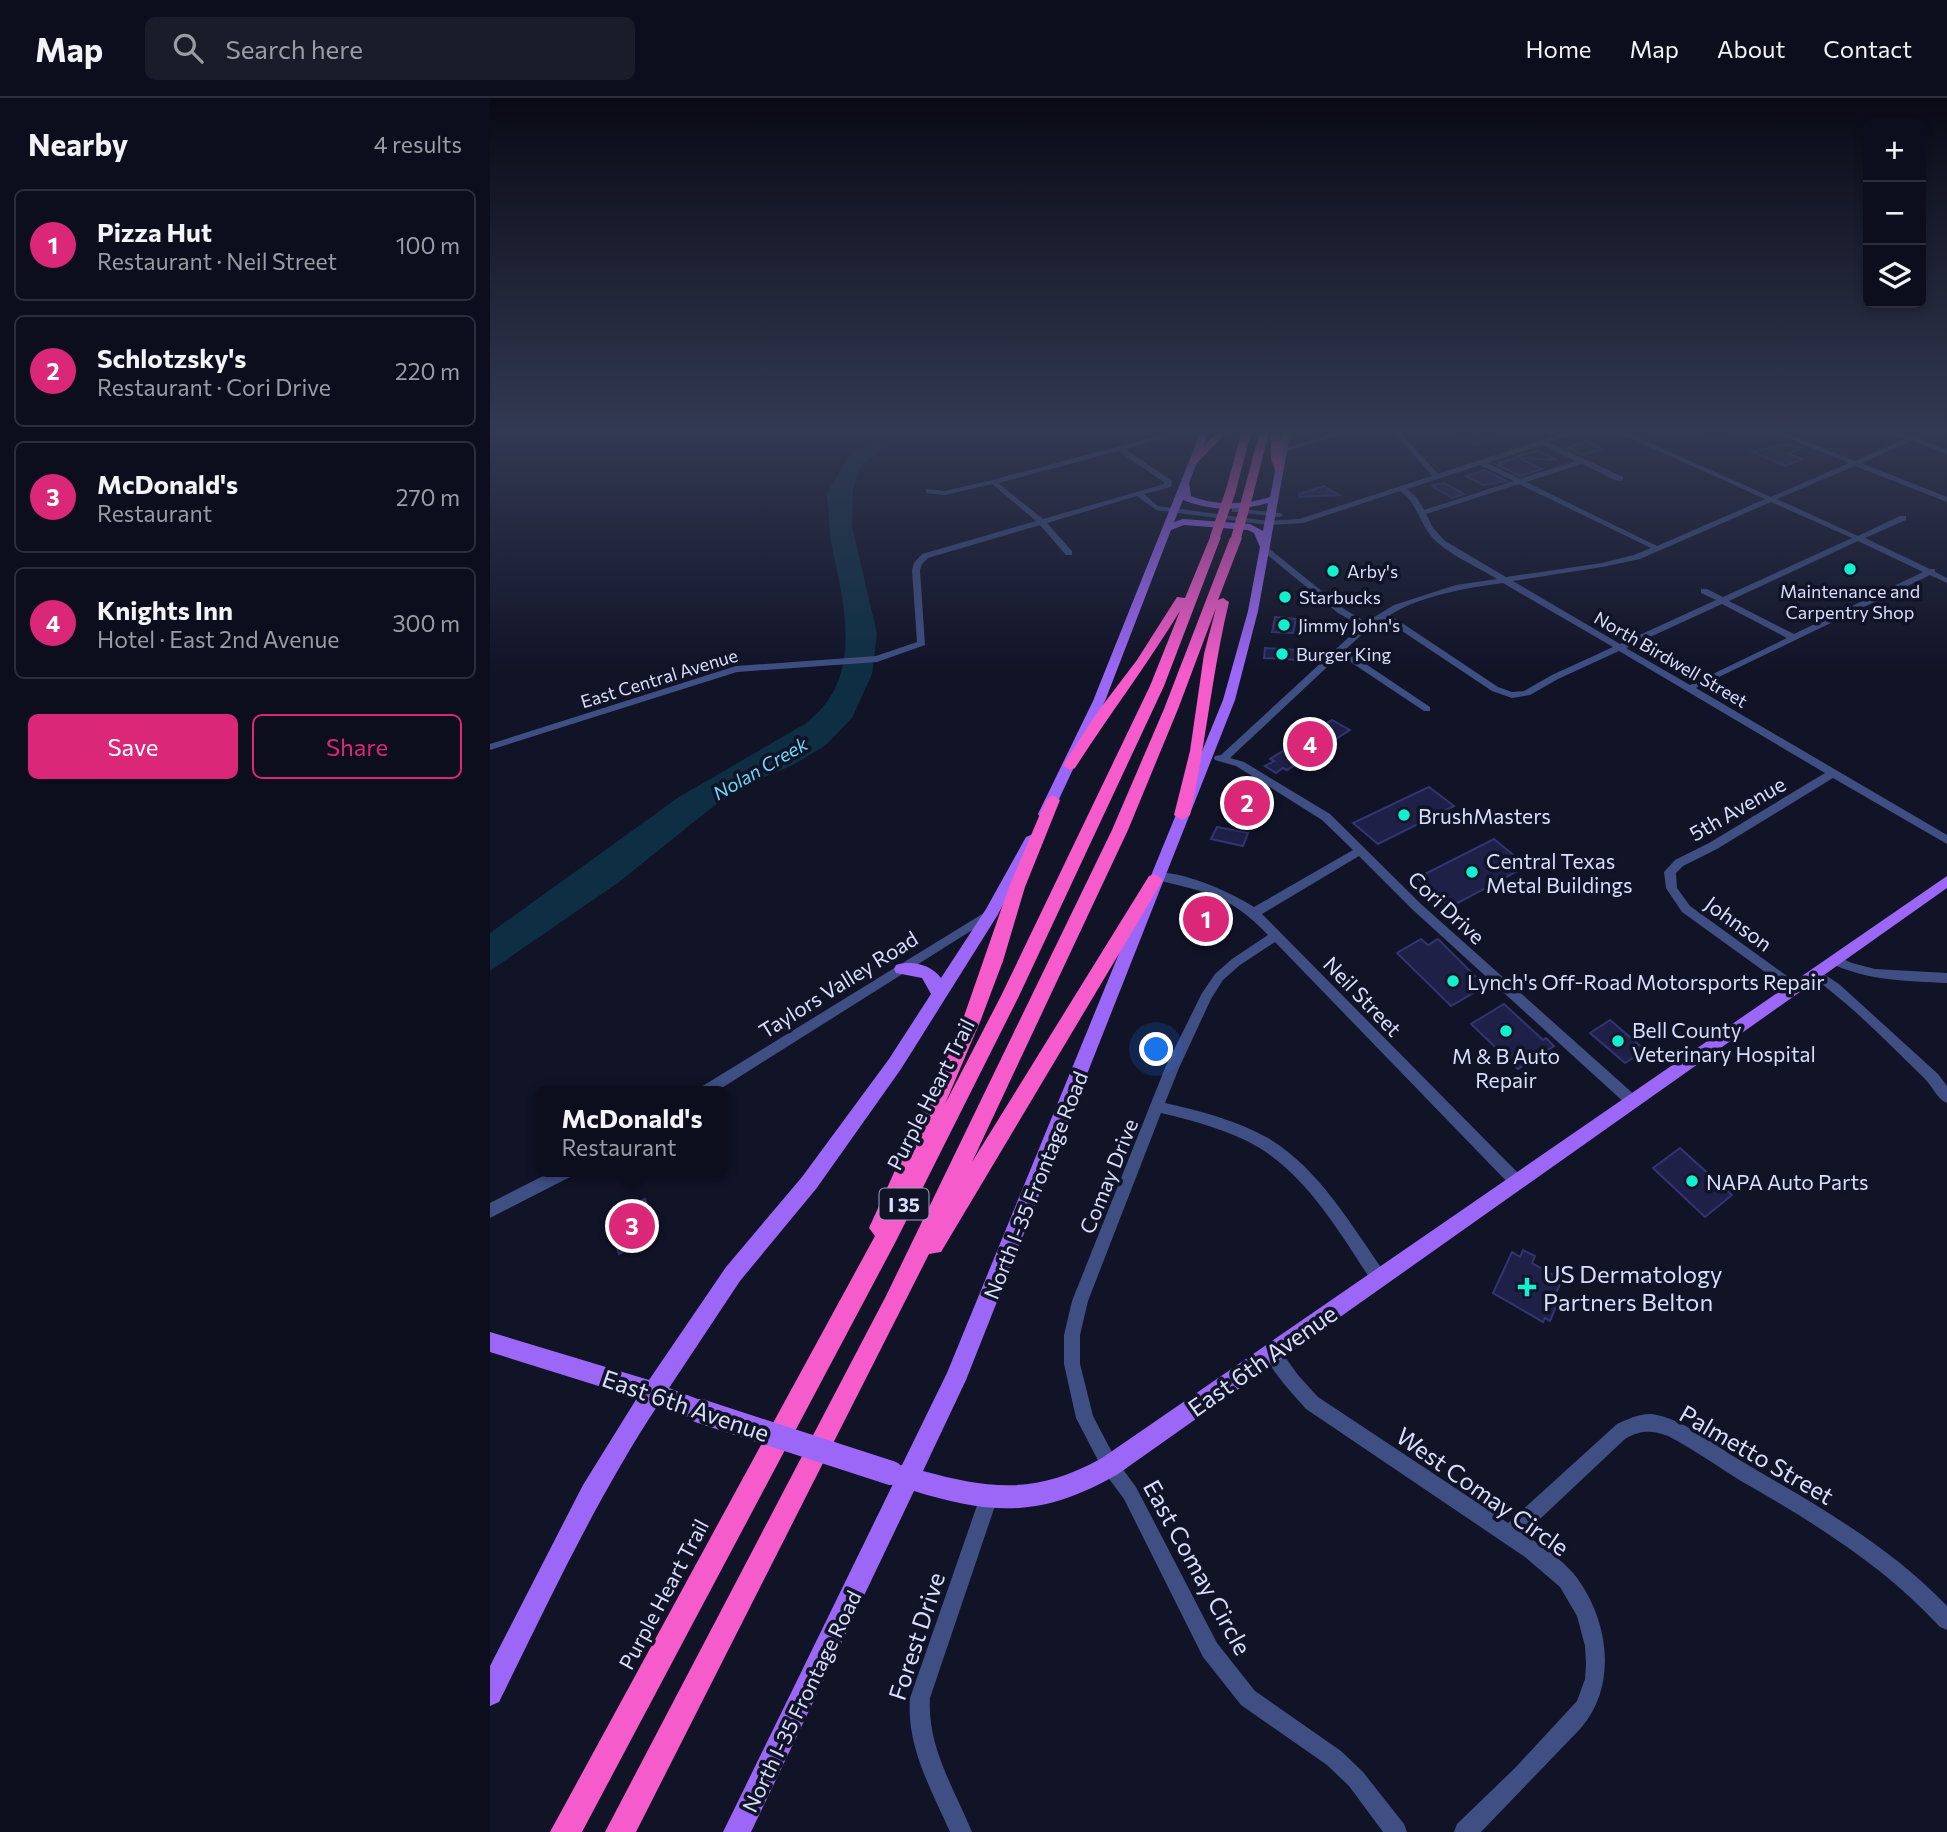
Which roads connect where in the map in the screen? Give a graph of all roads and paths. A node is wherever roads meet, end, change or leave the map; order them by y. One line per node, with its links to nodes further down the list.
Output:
1 (1027, 510): 18 (street)
2 (1093, 510): 18 (street)
3 (1176, 510): 19 (main road)
4 (1193, 510): 17 (street)
5 (1224, 510): 25 (highway, Purple Heart Trail / I 35, bridge)
6 (1243, 510): 21 (highway, I 35, bridge)
7 (1270, 510): 17 (main road, North I-35 Frontage Road)
8 (1330, 510): 15 (street)
9 (1421, 510): 14 (street, North Birdwell Street)
10 (1432, 510): 14 (street)
11 (1577, 510): 23 (street)
12 (1749, 510): 23 (street)
13 (1794, 510): 20 (street)
14 (1422, 513): 27 (street, North Birdwell Street)
15 (1318, 514): 17 (street)
16 (1903, 518): 20 (street)
17 (1268, 519): 22 (main road, North I-35 Frontage Road)
18 (1042, 522): 24 (street); 39 (street, East Central Avenue)
19 (1167, 528): 22 (main road); 42 (main road)
20 (1860, 539): 26 (street); 30 (street)
21 (1233, 546): 45 (highway); 68 (highway, I 35)
22 (1263, 548): 32 (street); 40 (main road, North I-35 Frontage Road)
23 (1658, 549): 27 (street)
24 (1069, 553)
25 (1207, 558): 42 (highway); 70 (highway, Purple Heart Trail / I 35)
26 (1932, 571): 28 (street); 33 (street)
27 (1503, 579): 31 (street); 34 (street, North Birdwell Street)
28 (1947, 581)
29 (1704, 591): 30 (street)
30 (1724, 601): 33 (street); 34 (street)
31 (1382, 614): 32 (street); 37 (street)
32 (1366, 626): 35 (street)
33 (1795, 639): 36 (street)
34 (1620, 647): 36 (street, North Birdwell Street); 37 (street)
35 (1341, 651): 38 (street); 41 (street)
36 (1690, 688): 43 (street, North Birdwell Street)
37 (1520, 696)
38 (1427, 709)
39 (490, 747)
40 (1205, 757): 41 (street); 45 (main road, North I-35 Frontage Road)
41 (1224, 758): 47 (street, Cori Drive)
42 (1070, 765): 44 (main road)
43 (1833, 773): 46 (street, North Birdwell Street); 50 (street, 5th Avenue)
44 (1053, 800): 51 (main road); 70 (highway)
45 (1182, 815): 48 (main road, North I-35 Frontage Road)
46 (1947, 840)
47 (1360, 851): 52 (street); 62 (street, Cori Drive)
48 (1156, 878): 52 (street, Neil Street); 68 (highway); 74 (main road, North I-35 Frontage Road)
49 (1947, 881): 54 (main road, East 6th Avenue)
50 (1669, 883): 58 (street, Johnson)
51 (992, 912): 55 (street, Taylors Valley Road); 59 (main road)
52 (1254, 913): 53 (street, Neil Street)
53 (1277, 935): 63 (street, Comay Drive); 65 (street, Neil Street)
54 (1834, 960): 56 (main road, East 6th Avenue); 57 (street)
55 (902, 968): 59 (main road); 60 (street, Taylors Valley Road)
56 (1816, 974): 58 (main road, East 6th Avenue); 61 (street)
57 (1947, 978)
58 (1794, 988): 62 (main road, East 6th Avenue)
59 (939, 995): 72 (main road)
60 (714, 1086)
61 (1947, 1097)
62 (1632, 1101): 65 (main road, East 6th Avenue)
63 (1159, 1107): 67 (street); 73 (street, Comay Drive)
64 (555, 1177): 66 (street)
65 (1517, 1182): 67 (main road, East 6th Avenue)
66 (490, 1211)
67 (1379, 1278): 71 (main road, East 6th Avenue)
68 (894, 1304): 81 (highway, I 35)
69 (490, 1342): 72 (main road, East 6th Avenue)
70 (829, 1342): 80 (highway, Purple Heart Trail / I 35)
71 (1272, 1353): 73 (main road, East 6th Avenue); 76 (street, West Comay Circle)
72 (653, 1392): 74 (main road, East 6th Avenue, bridge); 78 (main road)
73 (1110, 1466): 75 (main road, East 6th Avenue); 84 (street, East Comay Circle)
74 (900, 1476): 75 (main road, East 6th Avenue); 82 (main road, North I-35 Frontage Road)
75 (990, 1494): 83 (street, Forest Drive)
76 (1509, 1535): 77 (street, Palmetto Street); 79 (street, West Comay Circle)
77 (1947, 1620)
78 (490, 1693)
79 (1529, 1770): 85 (street)
80 (565, 1832)
81 (620, 1832)
82 (737, 1832)
83 (961, 1832)
84 (1396, 1832)
85 (1465, 1832)

